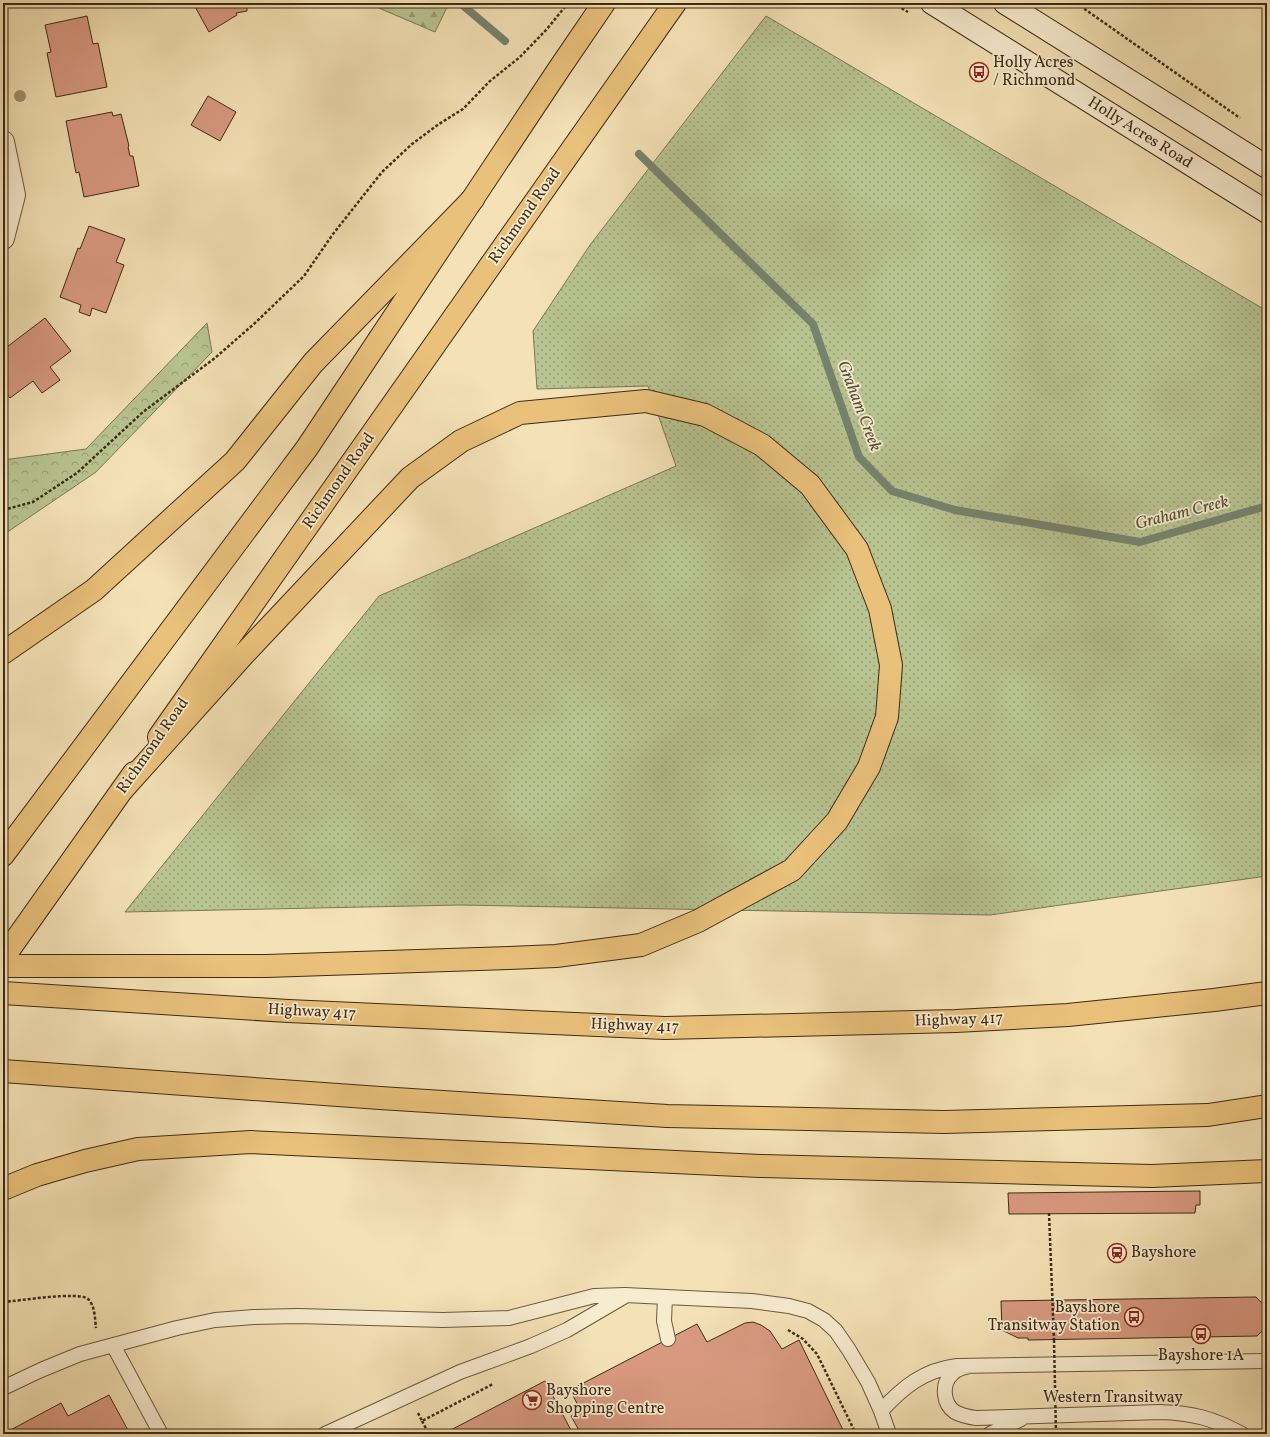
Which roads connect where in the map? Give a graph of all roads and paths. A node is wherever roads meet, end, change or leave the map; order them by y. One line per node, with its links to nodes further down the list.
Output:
1 (568, 3): 13 (path)
2 (604, 3): 10 (main road)
3 (674, 3): 15 (main road, Richmond Road)
4 (932, 3): 11 (main road, Holly Acres Road)
5 (1005, 3): 9 (main road)
6 (1076, 3): 7 (path)
7 (1246, 122)
8 (3, 142): 12 (main road)
9 (1267, 167)
10 (472, 199): 14 (main road); 16 (main road)
11 (1267, 212)
12 (3, 238)
13 (3, 510)
14 (3, 653)
15 (123, 790): 17 (main road, Richmond Road); 18 (main road)
16 (3, 855)
17 (3, 958)
18 (3, 966)
19 (1267, 988): 22 (main road)
20 (3, 993): 22 (main road, Highway 417)
21 (1267, 993): 22 (main road, Highway 417)
22 (1214, 1000)
23 (3, 1071): 26 (main road)
24 (1267, 1106): 26 (main road)
25 (1267, 1112): 26 (main road)
26 (1208, 1116)
27 (1267, 1171): 28 (main road)
28 (3, 1189)
29 (1049, 1213): 48 (path, bridge)
30 (625, 1295): 31 (lane); 35 (lane); 43 (lane)
31 (665, 1297): 34 (lane); 39 (lane)
32 (3, 1302): 35 (path)
33 (783, 1328): 45 (path)
34 (668, 1339)
35 (106, 1347): 38 (lane); 42 (lane)
36 (1267, 1361): 37 (lane, Western Transitway)
37 (972, 1365): 39 (lane, Western Transitway); 40 (lane, Western Transitway)
38 (3, 1388)
39 (882, 1411): 46 (lane)
40 (1028, 1416): 47 (lane, Western Transitway); 49 (lane, Western Transitway)
41 (422, 1421): 44 (path)
42 (160, 1434)
43 (325, 1434)
44 (429, 1434)
45 (856, 1434)
46 (889, 1434)
47 (990, 1434)
48 (1056, 1434)
49 (1242, 1434)

